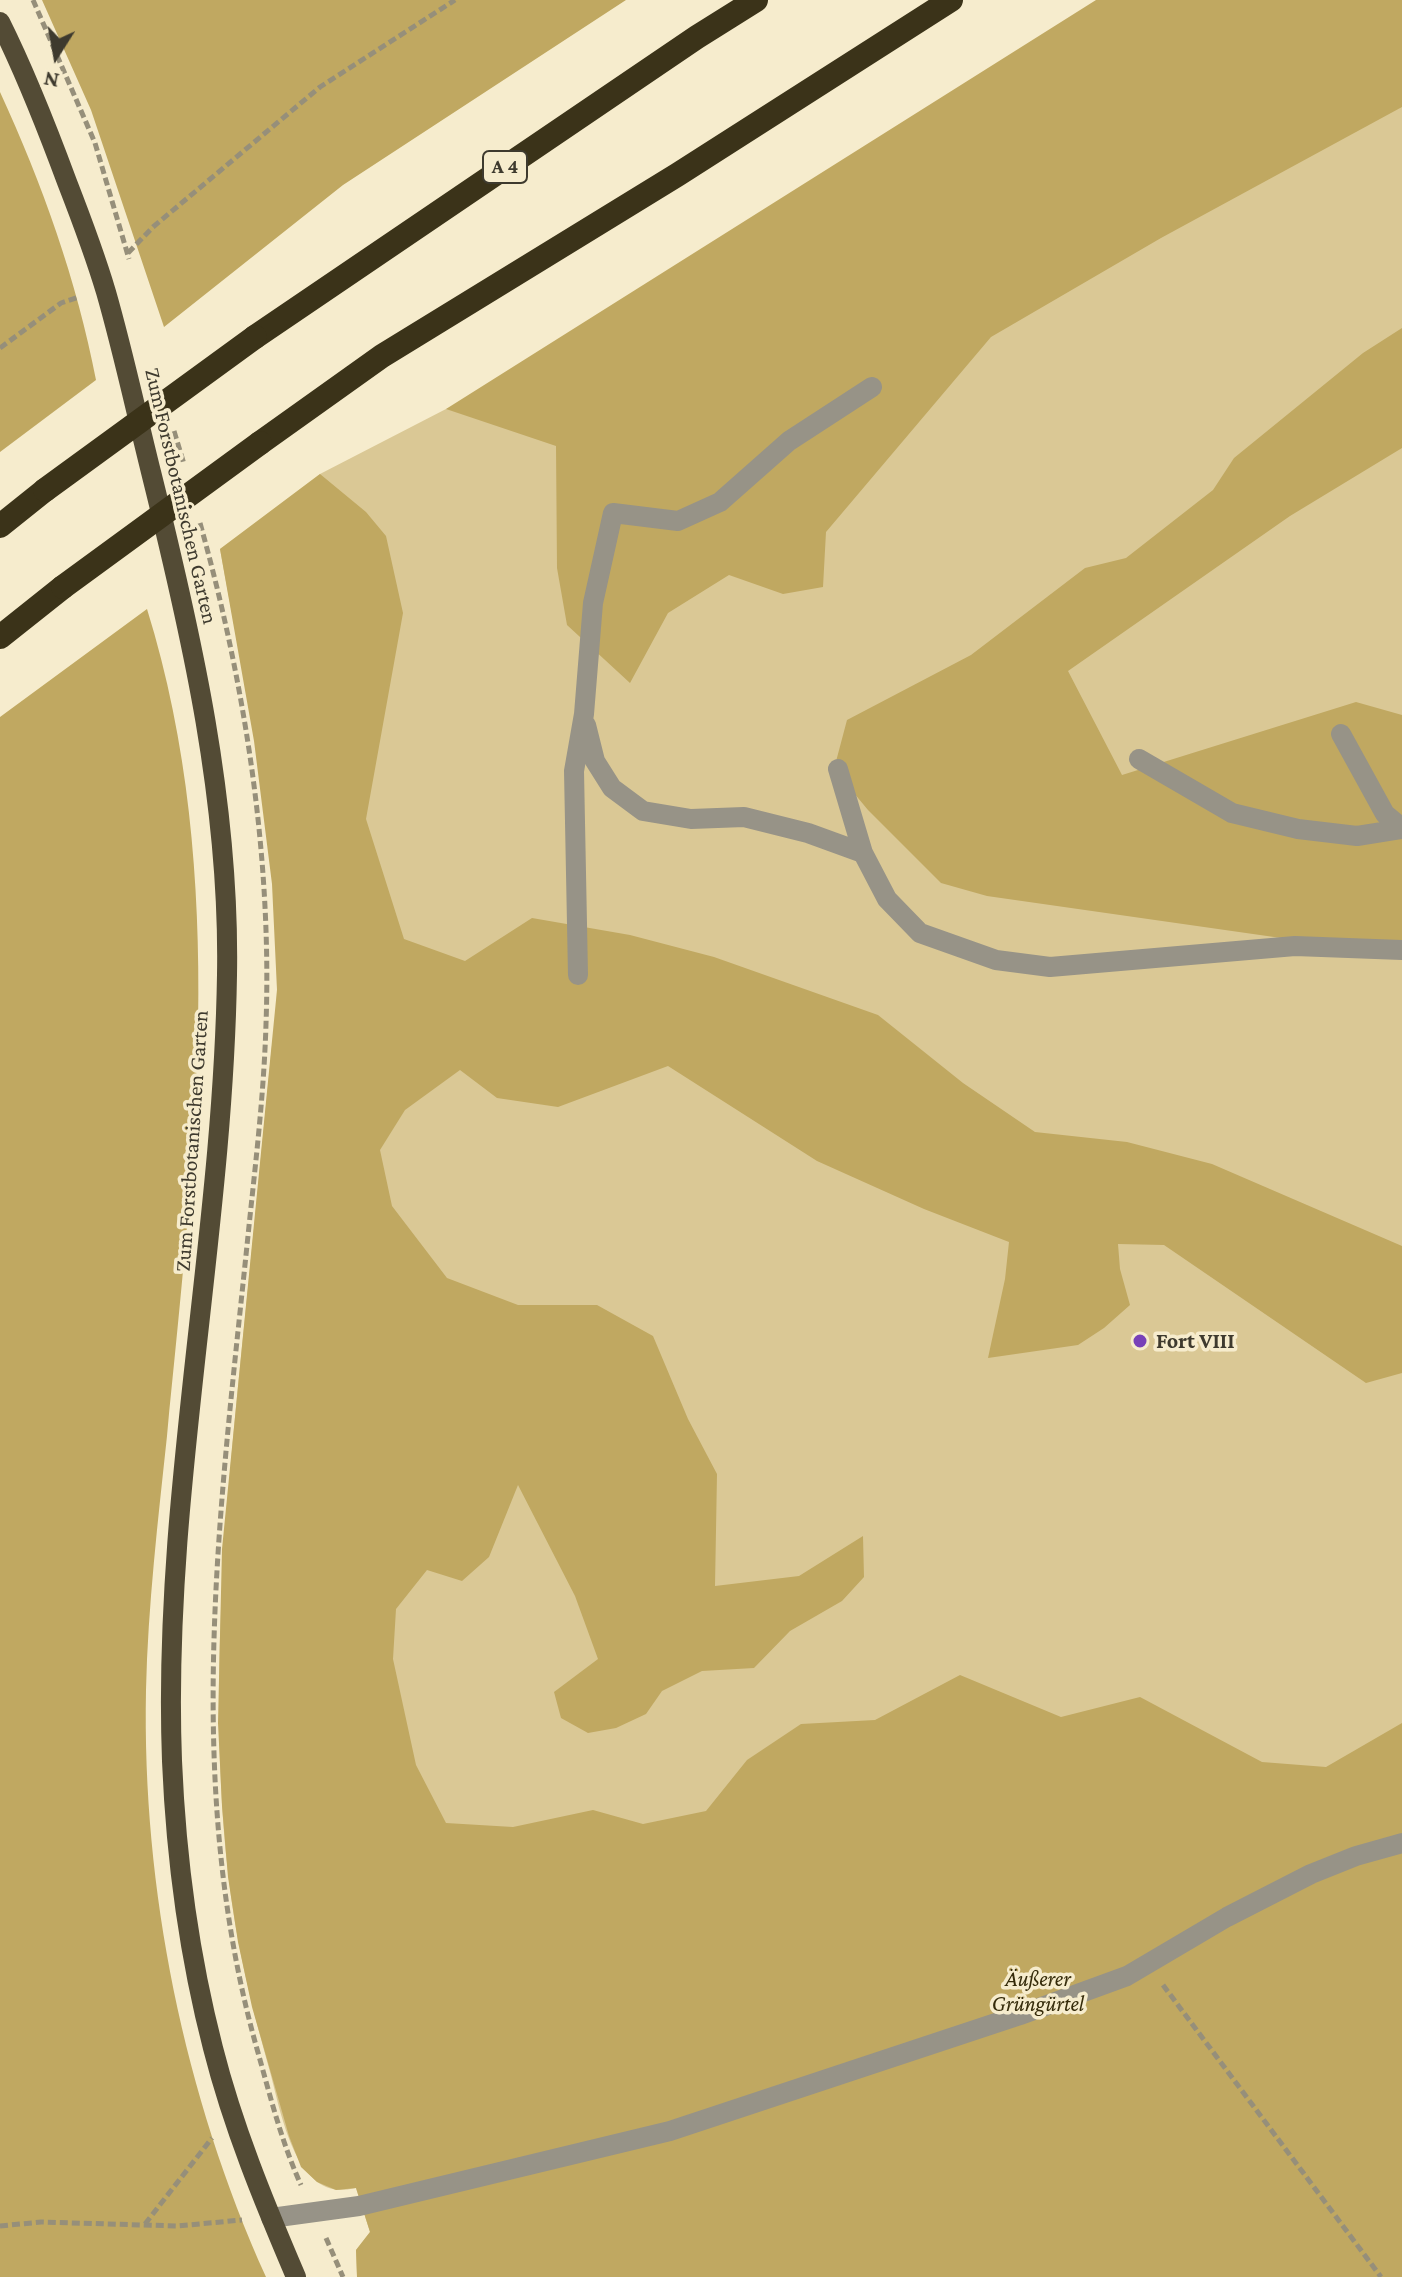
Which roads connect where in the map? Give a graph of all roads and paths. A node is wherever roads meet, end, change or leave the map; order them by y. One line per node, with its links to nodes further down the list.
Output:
1 (455, 0): 5 (path)
2 (756, 0): 9 (highway, A 4, bridge)
3 (951, 0): 10 (highway, bridge)
4 (0, 22): 5 (main road, Zum Forstbotanischen Garten)
5 (97, 264): 6 (main road, Zum Forstbotanischen Garten)
6 (105, 288): 7 (path); 21 (main road, Zum Forstbotanischen Garten)
7 (0, 348)
8 (872, 387): 11 (lane)
9 (0, 526)
10 (0, 637)
11 (584, 714): 16 (lane); 18 (lane)
12 (1341, 734): 15 (lane)
13 (1139, 759): 15 (lane)
14 (838, 769): 16 (lane)
15 (1402, 829)
16 (863, 853): 17 (lane)
17 (1402, 950)
18 (578, 975)
19 (1402, 1843): 20 (lane)
20 (1149, 1965): 22 (lane); 26 (path)
21 (232, 2112): 22 (main road, Zum Forstbotanischen Garten); 23 (path)
22 (271, 2218): 23 (path); 25 (main road, Zum Forstbotanischen Garten)
23 (144, 2225): 24 (path)
24 (0, 2226)
25 (296, 2277)
26 (1381, 2277)

